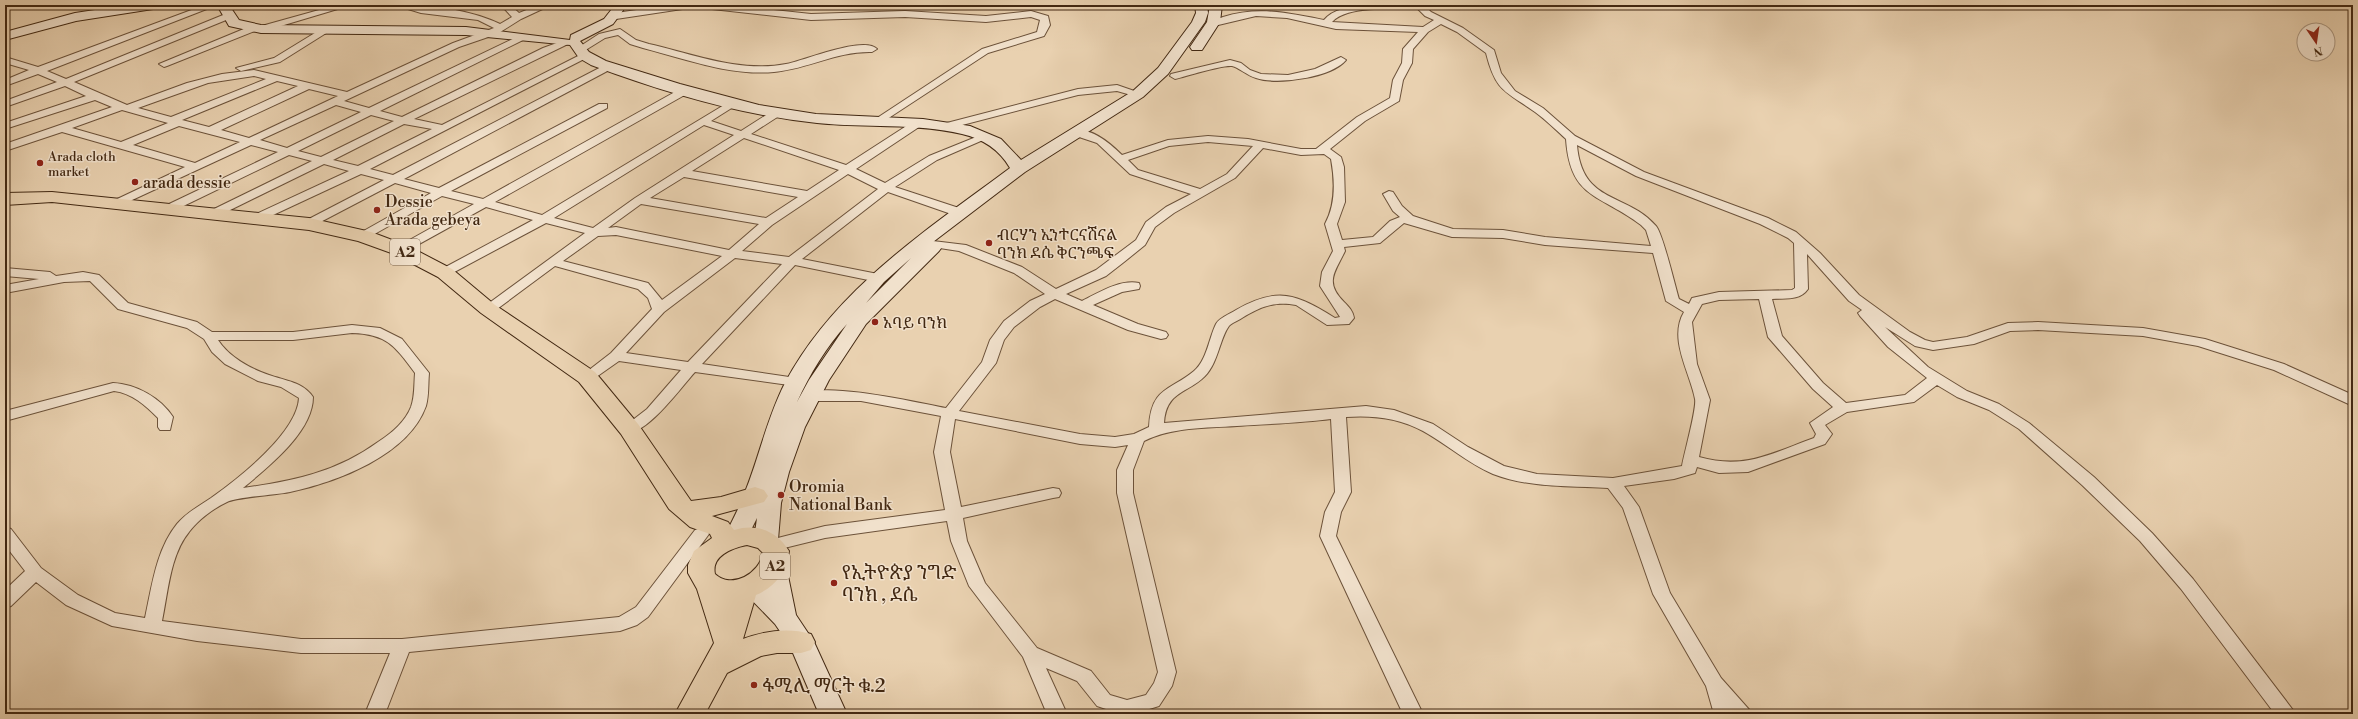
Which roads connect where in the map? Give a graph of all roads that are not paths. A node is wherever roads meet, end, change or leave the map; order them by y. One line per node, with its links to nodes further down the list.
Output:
1 (153, 5): 22 (street)
2 (213, 5): 30 (street)
3 (347, 5): 18 (street)
4 (399, 5): 20 (street)
5 (504, 5): 14 (street)
6 (547, 5): 14 (street)
7 (689, 5): 13 (street)
8 (703, 5): 52 (street)
9 (1201, 5): 38 (street)
10 (1216, 5): 17 (street)
11 (1422, 8): 15 (street); 16 (street)
12 (225, 10): 18 (street); 35 (street)
13 (619, 11): 24 (street)
14 (518, 17): 20 (street)
15 (1440, 20): 21 (street); 62 (street)
16 (1327, 22): 17 (street); 21 (street)
17 (1214, 23): 32 (street)
18 (257, 28): 19 (street); 28 (street)
19 (326, 30): 20 (street); 31 (street)
20 (498, 30): 23 (street); 39 (street)
21 (1425, 30): 67 (street)
22 (5, 36)
23 (524, 37): 24 (street); 47 (street)
24 (575, 45): 25 (street); 29 (street); 50 (street); 57 (street)
25 (872, 48)
26 (5, 60): 30 (street)
27 (1341, 60): 32 (street)
28 (164, 64)
29 (610, 66): 37 (street); 76 (street)
30 (39, 72): 34 (street); 35 (street)
31 (226, 76): 33 (street); 45 (street)
32 (1175, 76): 46 (street)
33 (276, 78): 36 (street); 49 (street)
34 (5, 83)
35 (64, 84): 40 (street); 43 (street)
36 (306, 86): 39 (street); 58 (street)
37 (686, 90): 42 (street); 85 (street)
38 (1138, 94): 46 (street); 55 (street)
39 (347, 95): 41 (street)
40 (93, 97): 45 (street); 54 (street)
41 (333, 101): 47 (street); 63 (street)
42 (734, 102): 48 (street); 51 (street)
43 (5, 104)
44 (603, 106): 78 (street)
45 (126, 107): 49 (street); 56 (street)
46 (1123, 110): 60 (street)
47 (372, 112): 50 (street); 68 (street)
48 (778, 112): 52 (street); 59 (street)
49 (175, 121): 58 (street); 65 (street)
50 (405, 121): 57 (street); 70 (street)
51 (702, 121): 59 (street); 90 (street)
52 (878, 122): 53 (street)
53 (915, 125): 55 (street); 73 (street)
54 (5, 126)
55 (943, 127): 61 (street)
56 (61, 128): 65 (street); 66 (street)
57 (443, 128): 74 (street)
58 (212, 130): 63 (street)
59 (742, 135): 73 (street); 75 (street)
60 (1083, 135): 69 (street); 72 (street); 97 (street)
61 (985, 137): 72 (street); 77 (street)
62 (1571, 138): 96 (street); 100 (street)
63 (250, 141): 68 (street); 71 (street)
64 (1260, 145): 67 (street); 69 (street); 79 (street)
65 (121, 146): 71 (street)
66 (5, 148)
67 (1323, 149): 98 (street)
68 (287, 152): 70 (street); 86 (street)
69 (1121, 159): 79 (street)
70 (322, 161): 74 (street); 87 (street)
71 (194, 166): 84 (street)
72 (1020, 169): 88 (street)
73 (849, 170): 77 (street); 81 (street)
74 (358, 171): 76 (street); 89 (street)
75 (683, 173): 81 (street); 83 (street)
76 (395, 179): 78 (street); 93 (street)
77 (886, 188): 88 (street); 102 (street)
78 (440, 192): 85 (street); 95 (street)
79 (1202, 193): 110 (street)
80 (1390, 194): 91 (street)
81 (808, 195): 92 (street)
82 (5, 199): 84 (highway, A2)
83 (639, 200): 92 (street); 94 (street)
84 (117, 203): 86 (highway, A2)
85 (483, 203): 90 (street); 99 (street)
86 (172, 208): 87 (highway, A2)
87 (216, 213): 89 (highway, A2)
88 (961, 213): 107 (street)
89 (258, 218): 93 (highway, A2)
90 (544, 219): 94 (street); 105 (street)
91 (1409, 219): 98 (street); 100 (street)
92 (768, 222): 101 (street)
93 (309, 224): 95 (highway, A2)
94 (596, 232): 101 (street); 103 (street)
95 (364, 236): 99 (highway, A2)
96 (1800, 243): 111 (street); 112 (street)
97 (937, 244): 110 (street); 123 (street)
98 (1337, 244): 131 (street)
99 (402, 250): 105 (highway, A2)
100 (1657, 250): 116 (street)
101 (732, 254): 102 (street); 115 (street)
102 (792, 260): 107 (street); 120 (street)
103 (553, 262): 114 (street); 115 (street)
104 (5, 272): 106 (street)
105 (445, 272): 114 (highway, A2)
106 (64, 278): 109 (street); 118 (street)
107 (878, 278): 123 (street)
108 (1134, 286): 113 (street)
109 (5, 289)
110 (1054, 294): 113 (street); 127 (street)
111 (1765, 295): 116 (street); 125 (street)
112 (1854, 298): 122 (street); 124 (street)
113 (1081, 306): 117 (street)
114 (488, 309): 121 (highway, A2)
115 (658, 309): 119 (street)
116 (1691, 311): 133 (street)
117 (1161, 335)
118 (209, 336): 137 (street); 137 (street)
119 (616, 356): 120 (street); 121 (street)
120 (692, 366): 123 (street); 130 (street)
121 (587, 377): 130 (highway, A2)
122 (1936, 378): 125 (street); 160 (street)
123 (804, 389): 127 (street); 136 (street); 141 (street)
124 (2353, 401)
125 (1843, 408): 133 (street)
126 (1338, 413): 131 (street); 134 (street); 157 (street)
127 (949, 414): 132 (street); 138 (street)
128 (5, 416): 129 (street)
129 (165, 427)
130 (630, 429): 139 (highway, A2)
131 (1156, 429): 132 (street)
132 (1138, 438): 150 (street)
133 (1691, 460): 134 (street)
134 (1613, 483): 152 (street)
135 (1053, 493): 138 (street)
136 (755, 496): 139 (street); 139 (highway)
137 (223, 498): 147 (street)
138 (954, 514): 141 (street); 150 (street)
139 (710, 532): 141 (highway, A2); 143 (highway); 149 (street)
140 (5, 533): 142 (street)
141 (771, 550): 144 (highway, A2); 146 (street)
142 (34, 572): 145 (street); 147 (street)
143 (709, 585): 144 (highway, A2); 151 (highway)
144 (748, 586): 146 (street); 151 (highway, A2)
145 (5, 601)
146 (784, 617): 148 (street)
147 (152, 626): 149 (street)
148 (800, 642): 151 (highway); 155 (street)
149 (402, 646): 153 (street)
150 (1030, 653): 156 (street)
151 (721, 654): 154 (highway, A2)
152 (1714, 683): 158 (street); 159 (street)
153 (375, 714)
154 (690, 714)
155 (833, 714)
156 (1057, 714)
157 (1413, 714)
158 (1724, 714)
159 (1743, 714)
160 (2286, 714)

